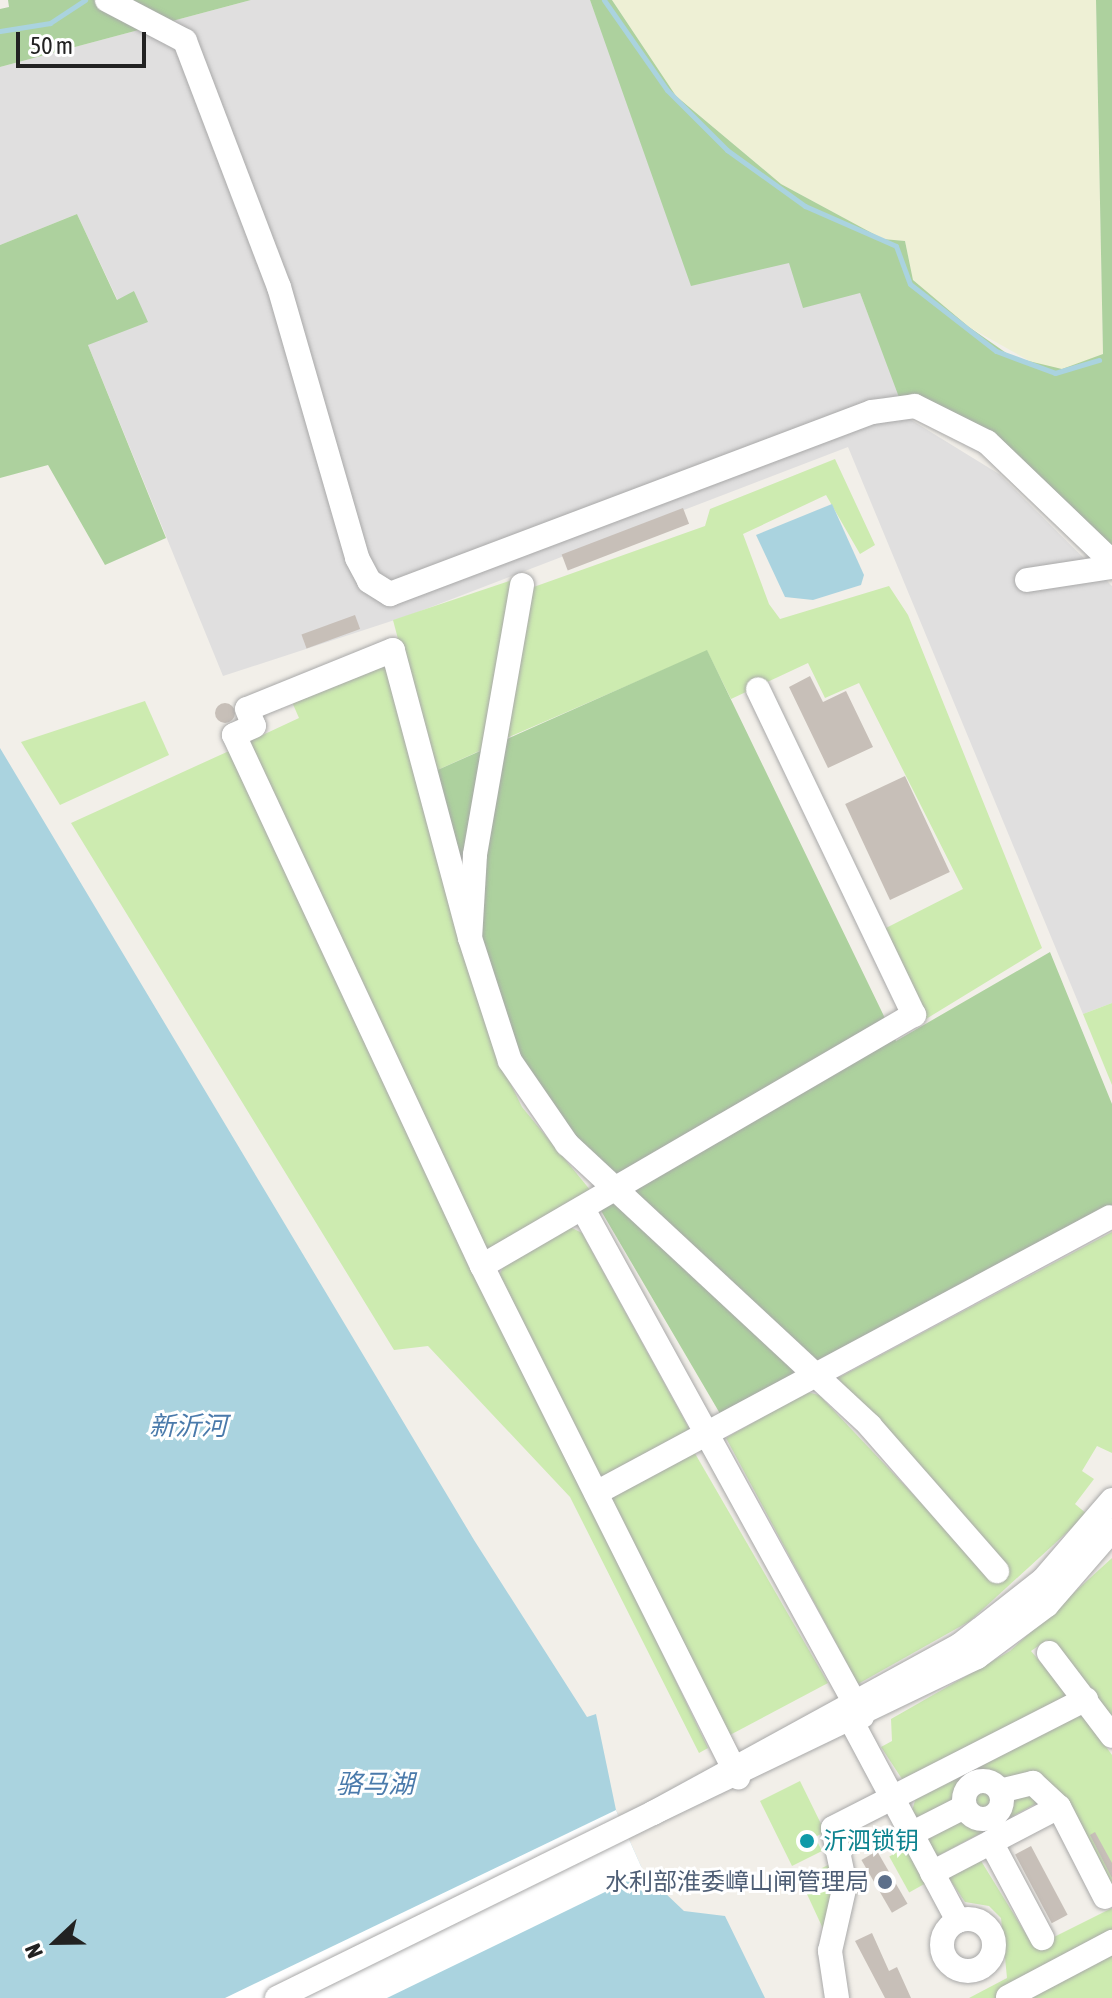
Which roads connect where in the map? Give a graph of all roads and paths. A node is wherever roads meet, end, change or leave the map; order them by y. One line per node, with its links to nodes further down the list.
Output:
1 (107, 0): 2 (street)
2 (1112, 565): 3 (street)
3 (1027, 580)
4 (522, 585): 6 (street)
5 (758, 690): 7 (street)
6 (470, 938): 7 (street); 10 (street)
7 (615, 1190): 8 (street); 11 (street)
8 (583, 1209): 10 (street); 12 (street)
9 (1110, 1217): 11 (street)
10 (482, 1266): 13 (street)
11 (815, 1376): 12 (street); 16 (street)
12 (707, 1433): 13 (street); 20 (street)
13 (596, 1493): 22 (street)
14 (1112, 1500): 17 (street)
15 (1112, 1530): 17 (street)
16 (997, 1571)
17 (1012, 1620): 20 (street)
18 (1049, 1653): 19 (street)
19 (1086, 1699): 21 (street); 23 (street)
20 (854, 1713): 22 (street); 25 (street)
21 (1112, 1736)
22 (736, 1773): 36 (street)
23 (968, 1773): 24 (street); 25 (street); 26 (street)
24 (1000, 1791): 27 (street); 28 (street)
25 (891, 1799): 29 (street); 37 (street)
26 (964, 1807): 28 (street); 29 (street)
27 (1059, 1807): 28 (street); 31 (street)
28 (994, 1832): 30 (street); 33 (street)
29 (911, 1834): 30 (street)
30 (932, 1873): 32 (street)
31 (1105, 1897)
32 (958, 1921): 35 (street); 35 (street)
33 (1042, 1938)
34 (1112, 1942): 38 (street)
35 (988, 1962): 38 (street)
36 (277, 1998)
37 (837, 1998)
38 (1008, 1998)

